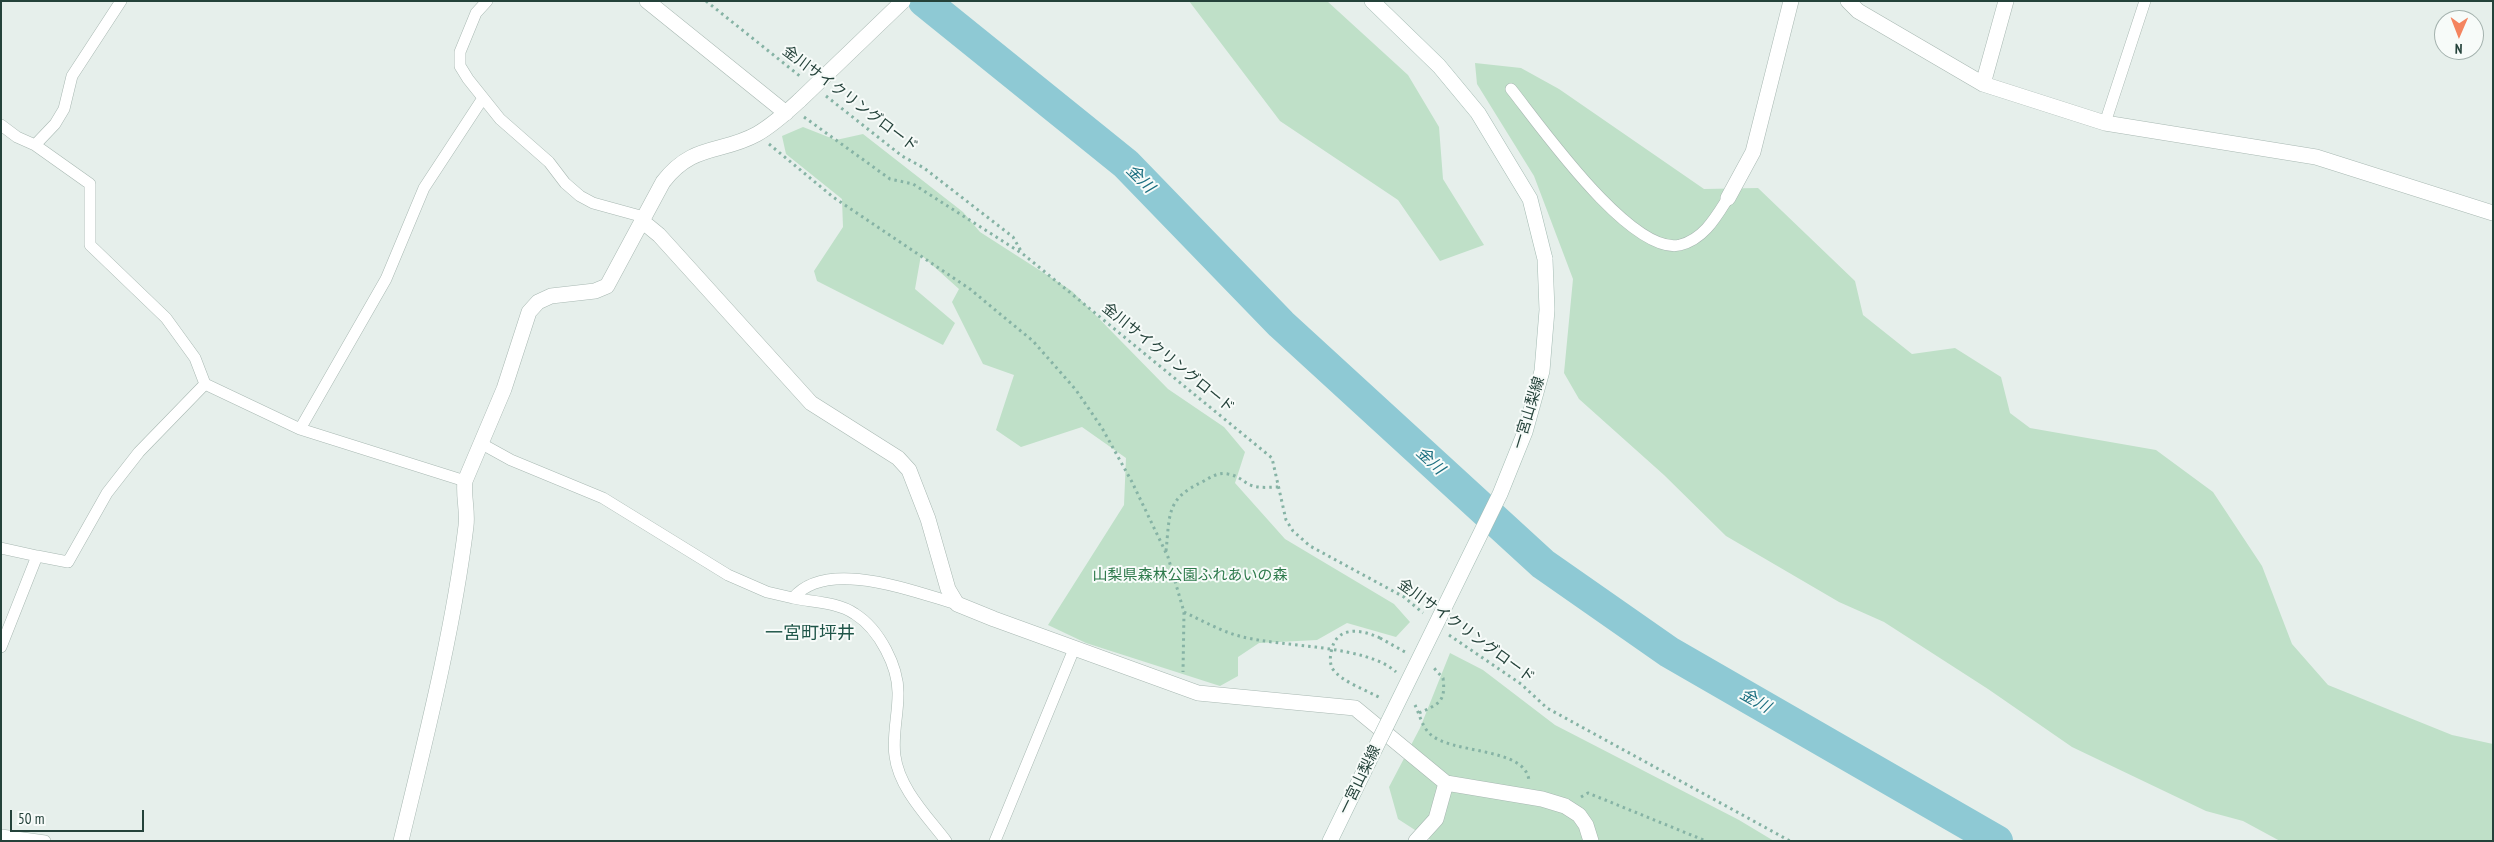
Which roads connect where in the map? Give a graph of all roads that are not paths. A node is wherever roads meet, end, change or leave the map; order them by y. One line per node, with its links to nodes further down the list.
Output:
1 (121, 1): 16 (lane)
2 (486, 1): 12 (lane)
3 (647, 1): 13 (street)
4 (903, 1): 13 (street, bridge)
5 (1372, 1): 36 (street, 一宮山梨線, bridge)
6 (1791, 1): 17 (street)
7 (1848, 1): 10 (street)
8 (2006, 1): 10 (street)
9 (2145, 1): 14 (lane)
10 (1984, 84): 14 (street)
11 (1511, 89): 17 (lane)
12 (483, 98): 19 (lane); 21 (lane)
13 (786, 112): 19 (street)
14 (2105, 123): 18 (street)
15 (1, 125): 16 (lane)
16 (35, 145): 20 (lane)
17 (1728, 198)
18 (2493, 212)
19 (643, 219): 22 (street); 27 (street)
20 (205, 384): 21 (lane); 25 (lane)
21 (300, 429): 23 (lane)
22 (482, 444): 23 (street); 26 (lane)
23 (465, 481): 33 (street)
24 (1, 548): 25 (lane)
25 (37, 556): 28 (lane)
26 (793, 598): 27 (lane); 34 (lane)
27 (957, 604): 29 (street)
28 (1, 648)
29 (1074, 649): 30 (street); 35 (lane)
30 (1446, 783): 37 (street); 38 (street)
31 (1, 835): 32 (lane)
32 (45, 841)
33 (401, 841)
34 (946, 841)
35 (995, 841)
36 (1330, 841)
37 (1416, 841)
38 (1592, 841)

